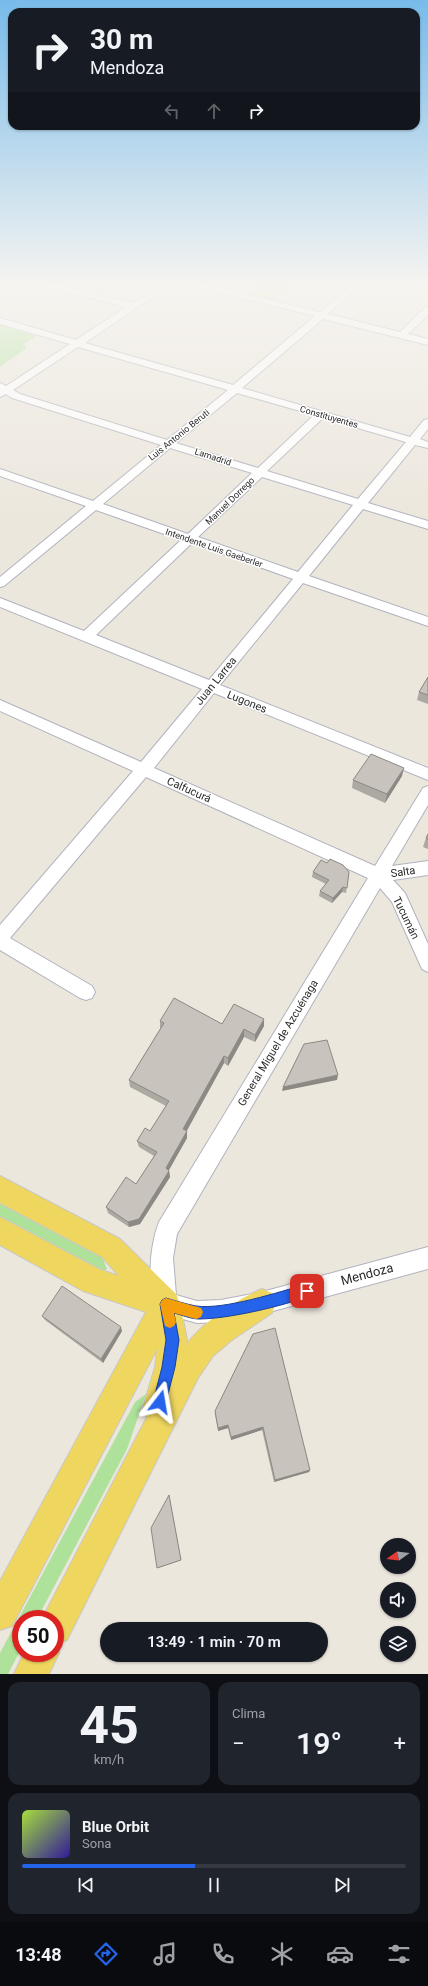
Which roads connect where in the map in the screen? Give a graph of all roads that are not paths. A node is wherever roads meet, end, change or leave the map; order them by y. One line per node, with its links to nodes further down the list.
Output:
1 (44, 363): 5 (street)
2 (146, 363): 4 (street, Constituyentes)
3 (265, 363): 4 (street, Luis Antonio Beruti)
4 (235, 389): 6 (street, Constituyentes); 9 (street, Luis Antonio Beruti)
5 (2, 390): 9 (street, Lamadrid)
6 (320, 415): 8 (street, Constituyentes); 12 (street, Manuel Dorrego)
7 (428, 422): 8 (street, Juan Larrea)
8 (412, 441): 10 (street, Constituyentes); 13 (street, Juan Larrea)
9 (168, 443): 12 (street, Lamadrid); 14 (street, Luis Antonio Beruti)
10 (428, 445)
11 (0, 472): 14 (street, Intendente Luis Gaeberler)
12 (260, 472): 13 (street, Lamadrid); 16 (street, Manuel Dorrego)
13 (360, 504): 15 (street, Lamadrid); 17 (street, Juan Larrea)
14 (95, 506): 16 (street, Intendente Luis Gaeberler); 18 (street, Luis Antonio Beruti)
15 (428, 525)
16 (189, 539): 17 (street, Intendente Luis Gaeberler); 21 (street, Manuel Dorrego)
17 (299, 578): 20 (street, Intendente Luis Gaeberler); 22 (street, Juan Larrea)
18 (0, 583)
19 (0, 602): 21 (street, Lugones)
20 (428, 622)
21 (87, 636): 22 (street, Lugones)
22 (211, 687): 24 (street, Juan Larrea); 25 (street, Lugones)
23 (0, 705): 24 (street, Calfucurá)
24 (144, 769): 28 (street, Calfucurá); 29 (street, Juan Larrea)
25 (428, 774)
26 (428, 792): 28 (street, General Miguel de Azcuénaga)
27 (428, 868): 28 (street, Salta)
28 (378, 875): 30 (street, Tucumán); 36 (street, General Miguel de Azcuénaga)
29 (2, 932): 31 (street)
30 (428, 964)
31 (86, 992)
32 (0, 1189): 36 (main road)
33 (0, 1230): 36 (main road)
34 (428, 1258): 35 (street, Mendoza)
35 (262, 1303): 36 (street, Mendoza); 37 (main road)
36 (166, 1304): 37 (main road); 39 (main road)
37 (141, 1459): 38 (main road)
38 (64, 1610)
39 (0, 1614)
40 (37, 1662): 41 (main road)
41 (31, 1674)

